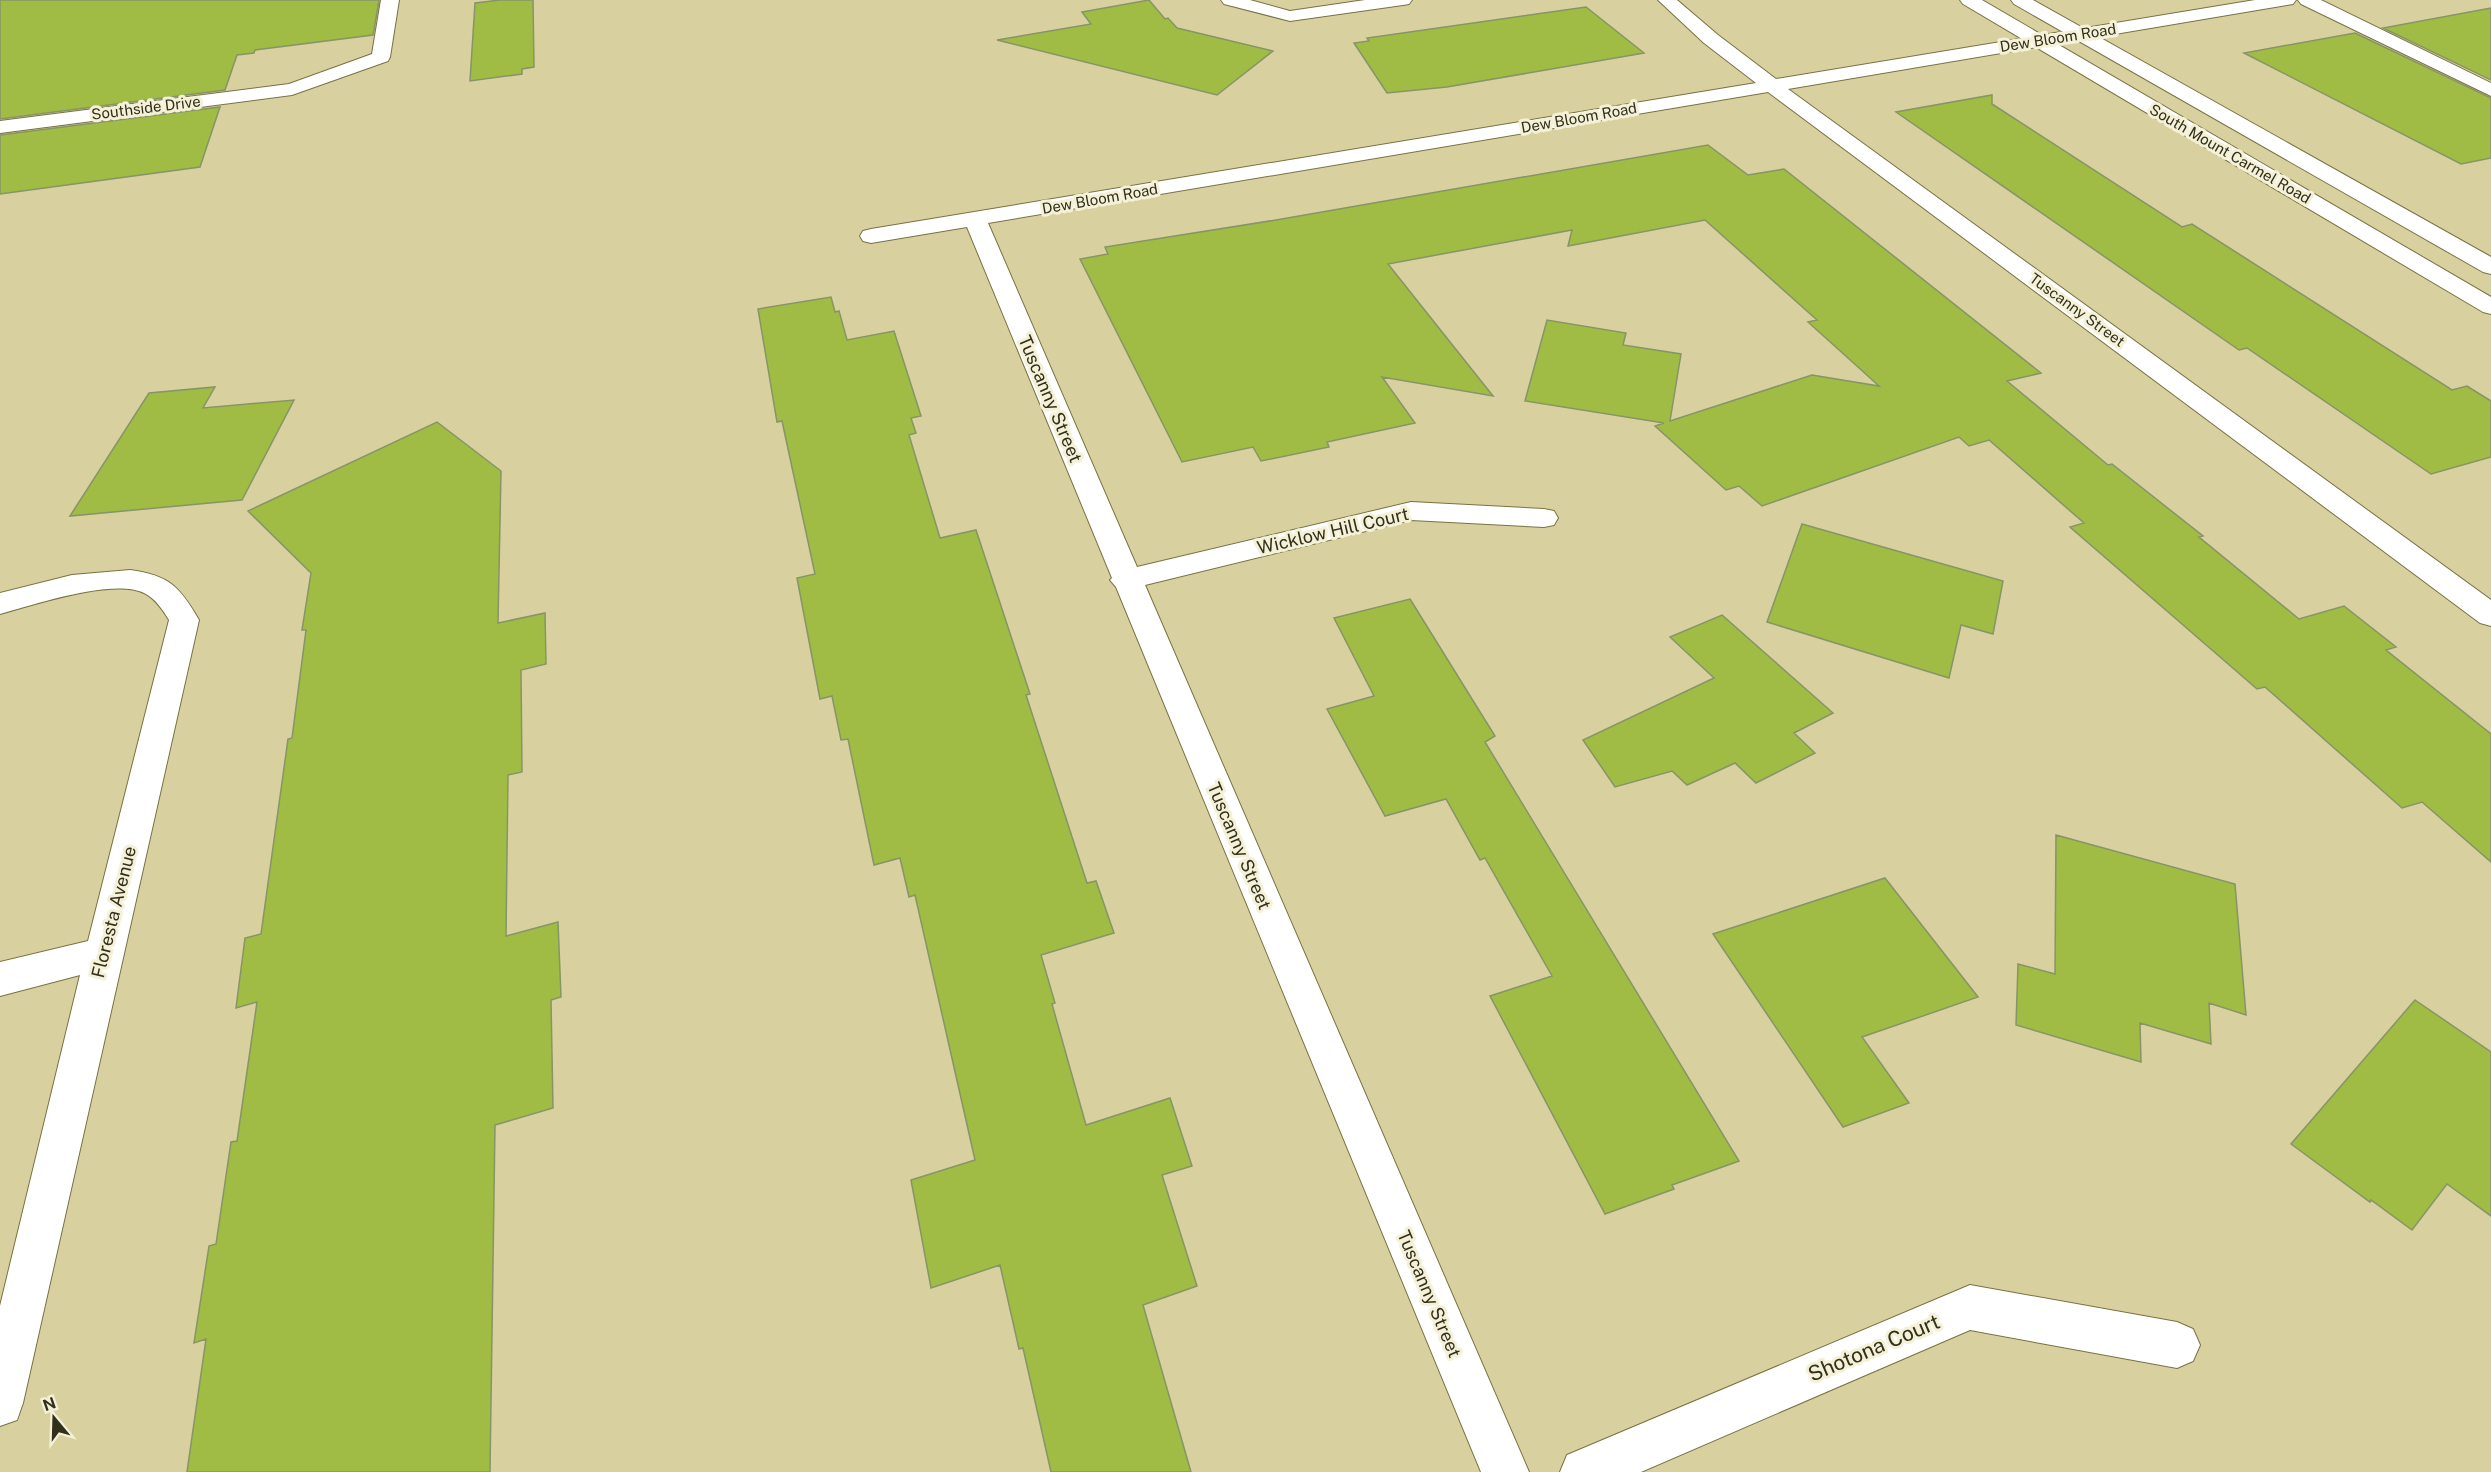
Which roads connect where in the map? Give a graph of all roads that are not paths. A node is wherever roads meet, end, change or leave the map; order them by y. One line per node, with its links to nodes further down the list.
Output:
1 (390, 0): 13 (street, Southside Drive)
2 (1230, 0): 3 (street)
3 (1403, 0)
4 (1667, 0): 11 (street, Tuscanny Street)
5 (1969, 0): 10 (street, South Mount Carmel Road)
6 (2020, 0): 9 (street, South Mount Carmel Road)
7 (2287, 0): 9 (street, Dew Bloom Road)
8 (2307, 0): 12 (street)
9 (2078, 35): 10 (street, Dew Bloom Road); 16 (street, South Mount Carmel Road)
10 (2037, 42): 11 (street, Dew Bloom Road); 17 (street, South Mount Carmel Road)
11 (1772, 86): 14 (street, Dew Bloom Road); 21 (street, Tuscanny Street)
12 (2491, 90)
13 (0, 127)
14 (975, 220): 15 (street, Dew Bloom Road); 19 (street, Tuscanny Street)
15 (871, 236)
16 (2491, 267)
17 (2491, 307)
18 (1544, 518): 19 (street, Wicklow Hill Court)
19 (1125, 580): 26 (street, Tuscanny Street)
20 (0, 604): 22 (street, Floresta Avenue)
21 (2491, 615)
22 (104, 953): 23 (street); 25 (street, Floresta Avenue)
23 (0, 979)
24 (2177, 1345): 27 (street, Shotona Court)
25 (0, 1403)
26 (1505, 1472)
27 (1584, 1472)

